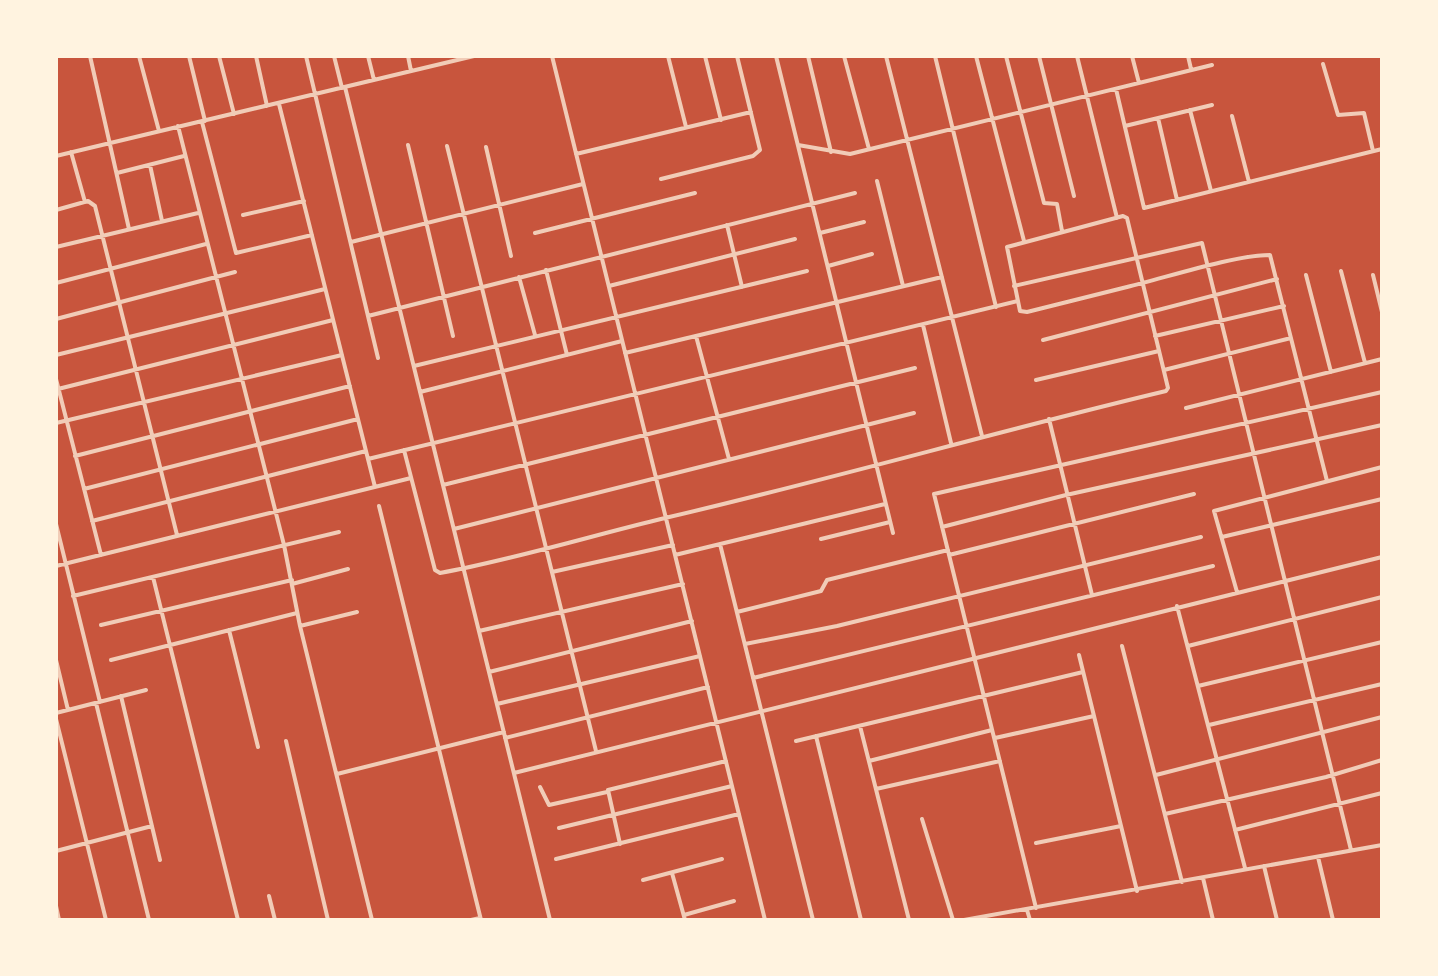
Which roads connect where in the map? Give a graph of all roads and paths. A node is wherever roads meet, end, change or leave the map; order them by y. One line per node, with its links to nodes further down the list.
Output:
1 (90, 56): 56 (street)
2 (139, 56): 54 (street)
3 (189, 56): 49 (street)
4 (219, 56): 44 (street)
5 (256, 56): 40 (street)
6 (306, 56): 35 (street)
7 (334, 56): 33 (street)
8 (368, 56): 31 (street)
9 (408, 56): 30 (street)
10 (474, 56): 26 (street)
11 (552, 56): 66 (street)
12 (668, 56): 52 (street)
13 (705, 56): 48 (street)
14 (737, 56): 42 (street)
15 (776, 56): 57 (street)
16 (808, 56): 65 (street)
17 (844, 56): 61 (street)
18 (886, 56): 55 (street)
19 (935, 56): 53 (street)
20 (976, 56): 47 (street)
21 (1006, 56): 43 (street)
22 (1039, 56): 38 (street)
23 (1077, 56): 36 (street)
24 (1132, 56): 32 (street)
25 (1188, 56): 29 (street)
26 (452, 58): 30 (street)
27 (1323, 64): 63 (street)
28 (1212, 65): 29 (street)
29 (1192, 70): 32 (street)
30 (411, 71): 31 (street)
31 (374, 80): 33 (street)
32 (1139, 83): 34 (street)
33 (343, 88): 35 (street); 98 (street)
34 (1116, 89): 36 (street); 51 (street)
35 (315, 95): 37 (street); 103 (street)
36 (1088, 96): 38 (street); 88 (street)
37 (279, 104): 40 (street); 80 (street)
38 (1051, 104): 43 (street); 78 (street)
39 (1212, 105): 41 (street)
40 (267, 106): 44 (street)
41 (1190, 110): 46 (street); 75 (street)
42 (751, 112): 48 (street); 71 (street)
43 (1020, 112): 47 (street); 95 (street)
44 (234, 114): 49 (street)
45 (1232, 116): 73 (street)
46 (1158, 118): 51 (street); 79 (street)
47 (992, 119): 53 (street); 102 (street)
48 (721, 120): 52 (street)
49 (204, 122): 50 (street); 99 (street)
50 (178, 126): 54 (street); 68 (street)
51 (1125, 126): 79 (street)
52 (686, 128): 66 (street)
53 (953, 128): 55 (street); 138 (street)
54 (159, 131): 56 (street)
55 (909, 140): 61 (street); 121 (street)
56 (111, 143): 64 (street); 70 (street)
57 (798, 144): 65 (street); 82 (street)
58 (408, 145): 92 (street)
59 (447, 146): 86 (street)
60 (486, 147): 83 (street)
61 (869, 149): 65 (street)
62 (1382, 150): 63 (street)
63 (1373, 151): 73 (street)
64 (71, 152): 67 (street); 81 (street)
65 (831, 152)
66 (576, 154): 74 (street)
67 (56, 156)
68 (184, 156): 69 (street); 85 (street)
69 (150, 165): 70 (street); 90 (street)
70 (117, 173): 94 (street)
71 (661, 179)
72 (877, 181): 127 (street)
73 (1249, 182): 75 (street)
74 (583, 184): 83 (street); 89 (street)
75 (1211, 191): 79 (street)
76 (695, 193): 89 (street)
77 (855, 193): 82 (street)
78 (1074, 196)
79 (1177, 200)
80 (304, 201): 87 (street); 99 (street)
81 (85, 202): 84 (street); 100 (street)
82 (812, 203): 93 (street); 97 (street)
83 (499, 205): 86 (street); 108 (street)
84 (56, 210)
85 (198, 213): 90 (street); 104 (street)
86 (464, 214): 92 (street); 129 (street)
87 (243, 215)
88 (1117, 218): 95 (street); 110 (street)
89 (592, 219): 96 (street); 109 (street)
90 (162, 221): 94 (street)
91 (864, 222): 97 (street)
92 (427, 223): 98 (street); 132 (street)
93 (727, 225): 106 (street); 109 (street)
94 (129, 229): 100 (street)
95 (1062, 232): 102 (street)
96 (535, 233)
97 (819, 233): 111 (street)
98 (381, 234): 103 (street); 139 (street)
99 (312, 235): 131 (street)
100 (102, 236): 105 (street); 113 (street)
101 (795, 239): 106 (street)
102 (1024, 241): 128 (street)
103 (351, 242): 143 (street)
104 (206, 244): 113 (street); 122 (street)
105 (56, 247)
106 (734, 254): 126 (street); 130 (street)
107 (872, 254): 111 (street)
108 (511, 256)
109 (601, 257): 114 (street); 126 (street)
110 (1137, 257): 112 (street); 125 (street); 128 (street)
111 (828, 266): 135 (street)
112 (1208, 268): 123 (street); 125 (street); 133 (street)
113 (110, 270): 124 (street); 136 (street)
114 (546, 270): 120 (street); 150 (street)
115 (807, 271): 130 (street)
116 (1341, 271): 170 (street)
117 (235, 272): 122 (street)
118 (1306, 275): 176 (street)
119 (1373, 275): 140 (street)
120 (519, 277): 129 (street); 151 (street)
121 (942, 277): 127 (street); 145 (street)
122 (217, 278): 136 (street); 141 (street)
123 (1277, 279): 133 (street); 137 (street)
124 (56, 283)
125 (1143, 284): 134 (street); 142 (street)
126 (609, 286): 144 (street)
127 (903, 286): 135 (street)
128 (1014, 286): 134 (street)
129 (481, 287): 132 (street); 161 (street)
130 (742, 287): 144 (street)
131 (325, 289): 141 (street); 147 (street)
132 (444, 296): 139 (street); 152 (street)
133 (1215, 296): 142 (street); 148 (street)
134 (1018, 301): 138 (street)
135 (836, 302): 153 (street); 159 (street)
136 (119, 303): 146 (street); 155 (street)
137 (1284, 306): 148 (street); 156 (street)
138 (996, 307): 145 (street)
139 (399, 308): 143 (street); 171 (street)
140 (1382, 312)
141 (225, 313): 155 (street); 160 (street)
142 (1150, 313): 154 (street); 157 (street)
143 (368, 316): 168 (street)
144 (616, 316): 150 (street); 158 (street)
145 (952, 317): 149 (street); 205 (street)
146 (56, 319)
147 (333, 320): 160 (street); 165 (street)
148 (1221, 321): 154 (street); 167 (street)
149 (922, 324): 159 (street); 209 (street)
150 (560, 329): 151 (street); 166 (street)
151 (535, 335): 161 (street)
152 (453, 336)
153 (696, 336): 163 (street); 177 (street)
154 (1155, 336): 162 (street)
155 (127, 337): 164 (street); 173 (street)
156 (1291, 338): 167 (street); 180 (street)
157 (1043, 340)
158 (622, 341): 163 (street); 166 (street)
159 (846, 342): 177 (street); 182 (street)
160 (233, 344): 173 (street); 179 (street)
161 (496, 344): 171 (street); 175 (street)
162 (1159, 351): 174 (street); 181 (street)
163 (625, 353): 187 (street)
164 (56, 355)
165 (342, 355): 179 (street); 183 (street)
166 (567, 355): 175 (street)
167 (1229, 355): 174 (street); 188 (street)
168 (378, 358)
169 (1382, 359): 170 (street)
170 (1365, 363): 176 (street)
171 (414, 366): 185 (street)
172 (915, 368): 182 (street)
173 (135, 369): 184 (street); 189 (street)
174 (1164, 370): 196 (street)
175 (502, 371): 185 (street); 200 (street)
176 (1331, 372): 180 (street)
177 (706, 377): 187 (street); 194 (street)
178 (56, 379): 184 (street)
179 (241, 379): 189 (street); 192 (street)
180 (1302, 379): 188 (street); 191 (street)
181 (1036, 380)
182 (856, 383): 194 (street); 201 (street)
183 (350, 386): 192 (street); 195 (street)
184 (58, 389): 197 (street)
185 (420, 392): 208 (street)
186 (1382, 392): 191 (street)
187 (636, 394): 200 (street); 204 (street)
188 (1239, 395): 190 (street); 198 (street)
189 (144, 402): 197 (street); 203 (street)
190 (1186, 408)
191 (1309, 408): 198 (street); 206 (street)
192 (249, 412): 203 (street); 207 (street)
193 (914, 413): 201 (street)
194 (716, 418): 204 (street); 215 (street)
195 (358, 419): 207 (street); 211 (street)
196 (1049, 419): 205 (street); 216 (street)
197 (67, 421): 199 (street); 213 (street)
198 (1246, 422): 212 (street); 216 (street)
199 (56, 423)
200 (515, 423): 208 (street); 217 (street)
201 (866, 424): 215 (street); 218 (street)
202 (1382, 425): 206 (street)
203 (152, 436): 213 (street); 220 (street)
204 (646, 436): 217 (street); 223 (street)
205 (982, 436): 209 (street)
206 (1317, 440): 212 (street); 224 (street)
207 (257, 442): 220 (street); 221 (street)
208 (432, 442): 210 (street); 225 (street)
209 (951, 443): 218 (street)
210 (404, 450): 214 (street); 222 (street)
211 (366, 451): 214 (street); 221 (street)
212 (1254, 454): 229 (street); 230 (street)
213 (75, 456): 227 (street)
214 (368, 459): 226 (street)
215 (729, 459): 223 (street)
216 (1059, 465): 229 (street); 243 (street)
217 (526, 466): 225 (street); 235 (street)
218 (876, 467): 233 (street); 237 (street)
219 (1382, 467): 224 (street)
220 (160, 469): 227 (street); 232 (street)
221 (265, 477): 232 (street); 236 (street)
222 (411, 478): 226 (street); 264 (street)
223 (657, 479): 235 (street); 237 (street)
224 (1327, 481): 230 (street)
225 (443, 485): 244 (street)
226 (375, 487): 236 (street)
227 (84, 489): 238 (street)
228 (1194, 494): 241 (street)
229 (1066, 495): 241 (street); 243 (street)
230 (1264, 497): 242 (street); 249 (street)
231 (1382, 499): 242 (street)
232 (169, 502): 238 (street); 247 (street)
233 (885, 504): 239 (street); 251 (street)
234 (379, 506): 331 (street)
235 (536, 509): 244 (street); 254 (street)
236 (274, 513): 247 (street); 252 (street)
237 (666, 518): 253 (street); 254 (street)
238 (92, 521): 256 (street)
239 (890, 522): 246 (street); 250 (street)
240 (56, 524): 259 (street)
241 (1073, 524): 255 (street); 260 (street)
242 (1271, 526): 249 (street); 267 (street)
243 (942, 527): 255 (street)
244 (454, 529): 264 (street)
245 (339, 532): 252 (street)
246 (893, 533)
247 (177, 535): 256 (street)
248 (1201, 537): 260 (street)
249 (1222, 537): 270 (street)
250 (821, 539)
251 (720, 544): 257 (street); 278 (street)
252 (284, 545): 266 (street); 268 (street)
253 (673, 545): 257 (street); 265 (street)
254 (546, 548): 264 (street); 265 (street)
255 (949, 553): 273 (street); 278 (street)
256 (101, 555): 259 (street)
257 (675, 555): 269 (street)
258 (1382, 557): 267 (street)
259 (66, 564): 261 (street); 272 (street)
260 (1084, 565): 271 (street); 273 (street)
261 (56, 566)
262 (1213, 566): 271 (street)
263 (348, 569): 268 (street)
264 (464, 569): 287 (street)
265 (552, 572): 280 (street)
266 (153, 577): 272 (street); 276 (street)
267 (1285, 580): 270 (street); 281 (street)
268 (292, 582): 276 (street); 279 (street)
269 (683, 584): 280 (street); 282 (street)
270 (1237, 592): 275 (street)
271 (1092, 595): 285 (street)
272 (73, 596): 311 (street)
273 (959, 596): 285 (street); 289 (street)
274 (1382, 597): 281 (street)
275 (1177, 606): 292 (street); 296 (street)
276 (161, 610): 283 (street); 290 (street)
277 (357, 612): 284 (street)
278 (737, 612): 289 (street)
279 (297, 613): 284 (street); 286 (street)
280 (562, 613): 287 (street); 293 (street)
281 (1295, 620): 292 (street); 299 (street)
282 (692, 621): 293 (street); 295 (street)
283 (101, 625)
284 (300, 626): 339 (street)
285 (966, 626): 296 (street); 302 (street)
286 (229, 630): 290 (street); 330 (street)
287 (479, 631): 300 (street)
288 (1382, 642): 299 (street)
289 (745, 644): 302 (street)
290 (170, 645): 298 (street); 385 (street)
291 (1122, 646): 340 (street)
292 (1188, 646): 305 (street)
293 (571, 650): 300 (street); 303 (street)
294 (1079, 655): 301 (street)
295 (700, 656): 303 (street); 306 (street)
296 (974, 657): 309 (street); 314 (street)
297 (56, 660): 313 (street)
298 (111, 660)
299 (1305, 661): 305 (street); 310 (street)
300 (489, 672): 312 (street)
301 (1083, 672): 309 (street); 317 (street)
302 (753, 678): 314 (street)
303 (579, 684): 312 (street); 316 (street)
304 (1382, 684): 310 (street)
305 (1198, 686): 321 (street)
306 (708, 687): 316 (street); 320 (street)
307 (146, 690): 308 (street)
308 (121, 696): 311 (street); 353 (street)
309 (984, 697): 322 (street); 323 (street)
310 (1314, 700): 321 (street); 324 (street)
311 (98, 702): 313 (street); 357 (street)
312 (497, 704): 325 (street)
313 (68, 710): 315 (street)
314 (762, 712): 320 (street); 392 (street)
315 (56, 713)
316 (587, 716): 325 (street); 332 (street)
317 (1094, 716): 327 (street); 354 (street)
318 (1382, 717): 324 (street)
319 (56, 719): 358 (street)
320 (717, 723): 332 (street); 335 (street)
321 (1208, 725): 333 (street)
322 (860, 726): 326 (street); 336 (street)
323 (992, 730): 327 (street); 336 (street)
324 (1322, 732): 333 (street); 341 (street)
325 (505, 735): 331 (street); 338 (street)
326 (816, 736): 329 (street); 393 (street)
327 (994, 738): 337 (street)
328 (286, 741): 387 (street)
329 (796, 741)
330 (258, 747)
331 (439, 750): 339 (street); 381 (street)
332 (596, 751): 338 (street)
333 (1217, 759): 340 (street); 347 (street)
334 (1382, 760): 341 (street)
335 (726, 761): 342 (street); 345 (street)
336 (869, 761): 344 (street)
337 (1000, 761): 344 (street); 378 (street)
338 (514, 773): 390 (street)
339 (337, 774): 388 (street)
340 (1155, 775): 350 (street)
341 (1333, 775): 347 (street); 348 (street)
342 (732, 786): 349 (street); 351 (street)
343 (540, 787): 345 (street)
344 (876, 789): 394 (street)
345 (607, 792): 351 (street)
346 (1382, 793): 348 (street)
347 (1227, 799): 350 (street); 356 (street)
348 (1340, 803): 356 (street); 362 (street)
349 (739, 814): 360 (street); 391 (street)
350 (1165, 814): 373 (street)
351 (612, 815): 355 (street); 360 (street)
352 (922, 819): 395 (street)
353 (152, 826): 357 (street); 367 (street)
354 (1121, 826): 359 (street); 374 (street)
355 (559, 828)
356 (1235, 830): 369 (street)
357 (127, 832): 358 (street); 384 (street)
358 (87, 843): 363 (street); 383 (street)
359 (1036, 843)
360 (620, 844): 365 (street)
361 (1382, 845): 362 (street)
362 (1351, 850): 364 (street)
363 (56, 851)
364 (1318, 857): 368 (street); 401 (street)
365 (556, 859)
366 (722, 859): 370 (street)
367 (160, 860)
368 (1264, 866): 369 (street); 400 (street)
369 (1245, 868): 371 (street)
370 (672, 873): 372 (street); 380 (street)
371 (1203, 878): 373 (street); 399 (street)
372 (643, 880)
373 (1182, 882): 374 (street)
374 (1137, 891): 378 (street)
375 (269, 896): 386 (street)
376 (734, 901): 380 (street)
377 (56, 906): 382 (street)
378 (1036, 908): 379 (street)
379 (1027, 910): 397 (street); 398 (street)
380 (684, 917)
381 (480, 919): 389 (street)
382 (59, 920)
383 (106, 920)
384 (149, 920)
385 (238, 920)
386 (275, 920)
387 (328, 920)
388 (372, 920)
389 (471, 920)
390 (550, 920)
391 (765, 920)
392 (813, 920)
393 (861, 920)
394 (909, 920)
395 (953, 920)
396 (964, 920): 397 (street)
397 (970, 920)
398 (1030, 920)
399 (1213, 920)
400 (1277, 920)
401 (1333, 920)

